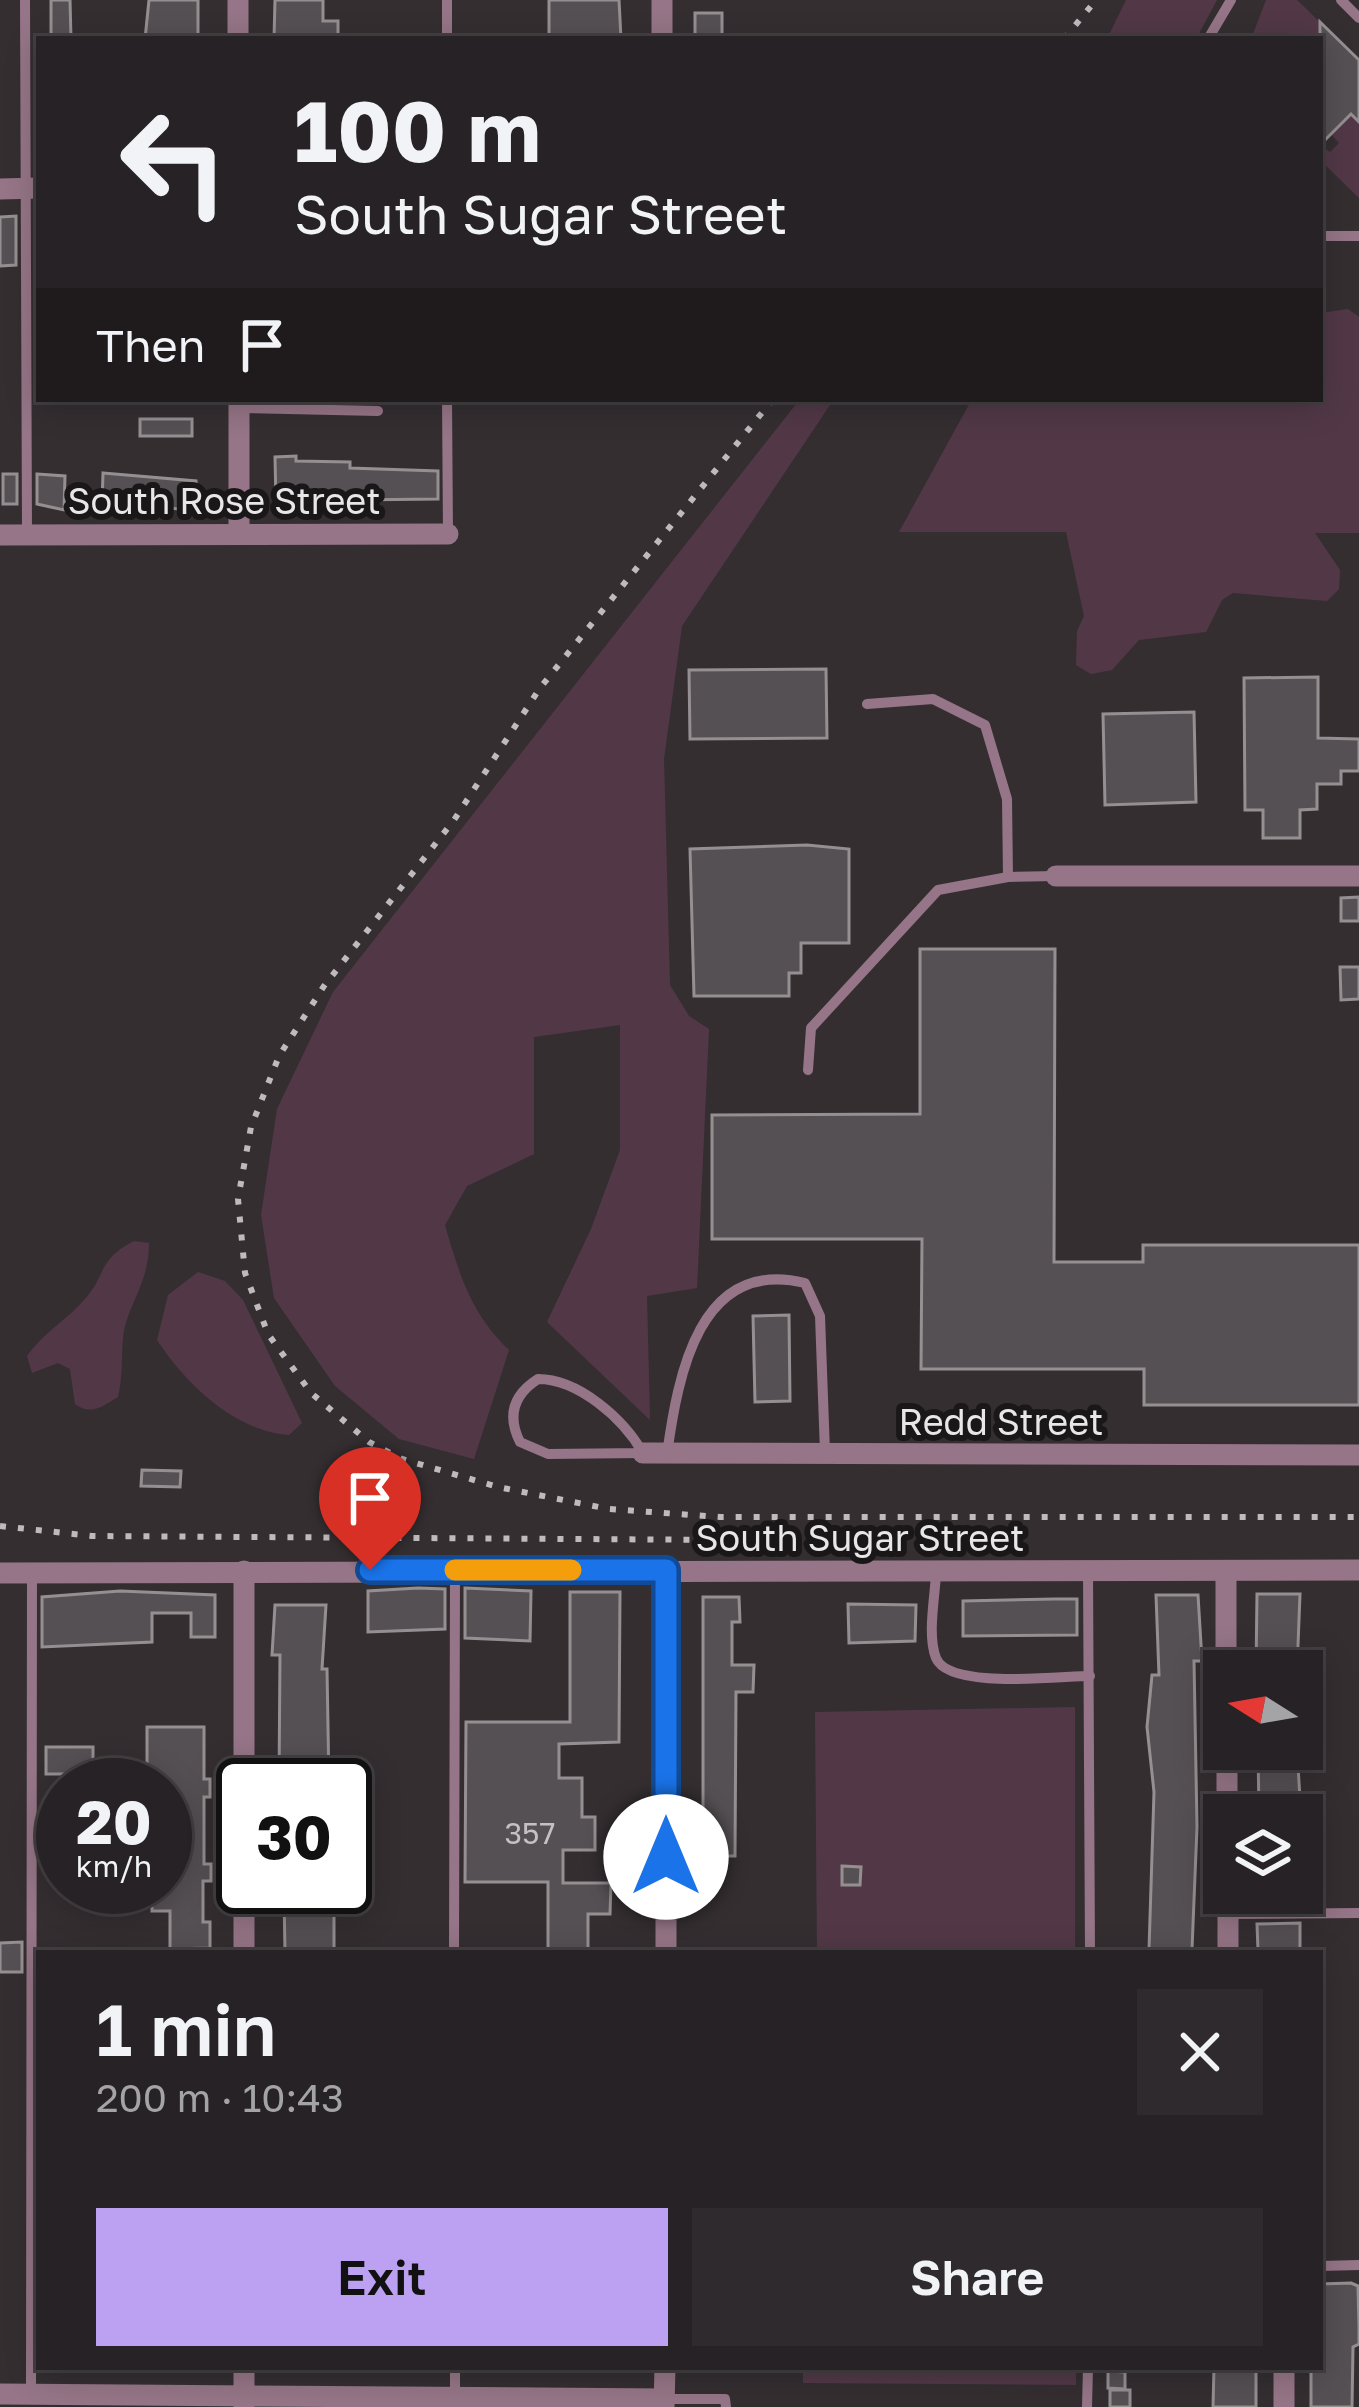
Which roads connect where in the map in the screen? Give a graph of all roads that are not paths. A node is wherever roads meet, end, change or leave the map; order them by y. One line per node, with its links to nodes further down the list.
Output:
1 (25, 0): 12 (lane)
2 (238, 0): 8 (street)
3 (447, 0): 9 (lane)
4 (662, 0): 10 (street)
5 (1231, 0): 11 (lane)
6 (1341, 0): 7 (lane)
7 (1359, 17)
8 (238, 36)
9 (447, 36)
10 (662, 36)
11 (1210, 36)
12 (32, 188): 13 (street); 22 (lane)
13 (0, 189)
14 (1323, 236): 15 (lane)
15 (1359, 236)
16 (447, 402): 20 (lane)
17 (239, 404): 18 (lane); 19 (street)
18 (378, 411)
19 (239, 534): 20 (street, South Rose Street); 22 (street, South Rose Street)
20 (448, 534)
21 (0, 535): 22 (street, South Rose Street)
22 (27, 535)
23 (867, 704): 26 (lane)
24 (1056, 876): 25 (street); 26 (lane)
25 (1359, 876)
26 (1008, 877): 27 (lane)
27 (808, 1070)
28 (643, 1453): 28 (lane); 29 (street, Redd Street)
29 (667, 1454): 30 (street, Redd Street); 30 (lane)
30 (826, 1455): 31 (street, Redd Street)
31 (1359, 1455)
32 (455, 1570): 33 (street, South Sugar Street); 35 (street, South Sugar Street); 49 (lane)
33 (666, 1570): 39 (street, South Sugar Street); 50 (street)
34 (1359, 1570): 40 (street, South Sugar Street)
35 (244, 1571): 38 (street, South Sugar Street); 43 (street)
36 (1088, 1572): 39 (street, South Sugar Street); 40 (street, South Sugar Street); 42 (lane)
37 (0, 1573): 38 (street, South Sugar Street)
38 (32, 1573): 61 (lane)
39 (936, 1573): 42 (lane)
40 (1226, 1573): 41 (street)
41 (1226, 1650)
42 (1090, 1676): 51 (lane)
43 (244, 1758)
44 (1323, 1911): 45 (lane)
45 (1359, 1913)
46 (244, 1914): 48 (street)
47 (1228, 1914): 52 (street)
48 (244, 1950)
49 (454, 1950)
50 (666, 1950)
51 (1090, 1950)
52 (1228, 1950)
53 (1359, 2265): 54 (lane)
54 (1323, 2266)
55 (244, 2370): 63 (street)
56 (455, 2370): 62 (lane)
57 (665, 2370): 64 (street)
58 (1088, 2370): 66 (lane)
59 (1284, 2370): 67 (street)
60 (0, 2394): 61 (street)
61 (31, 2395): 63 (street)
62 (455, 2397): 63 (street); 64 (street)
63 (244, 2402)
64 (664, 2403): 65 (lane)
65 (726, 2407)
66 (1087, 2407)
67 (1284, 2407)

